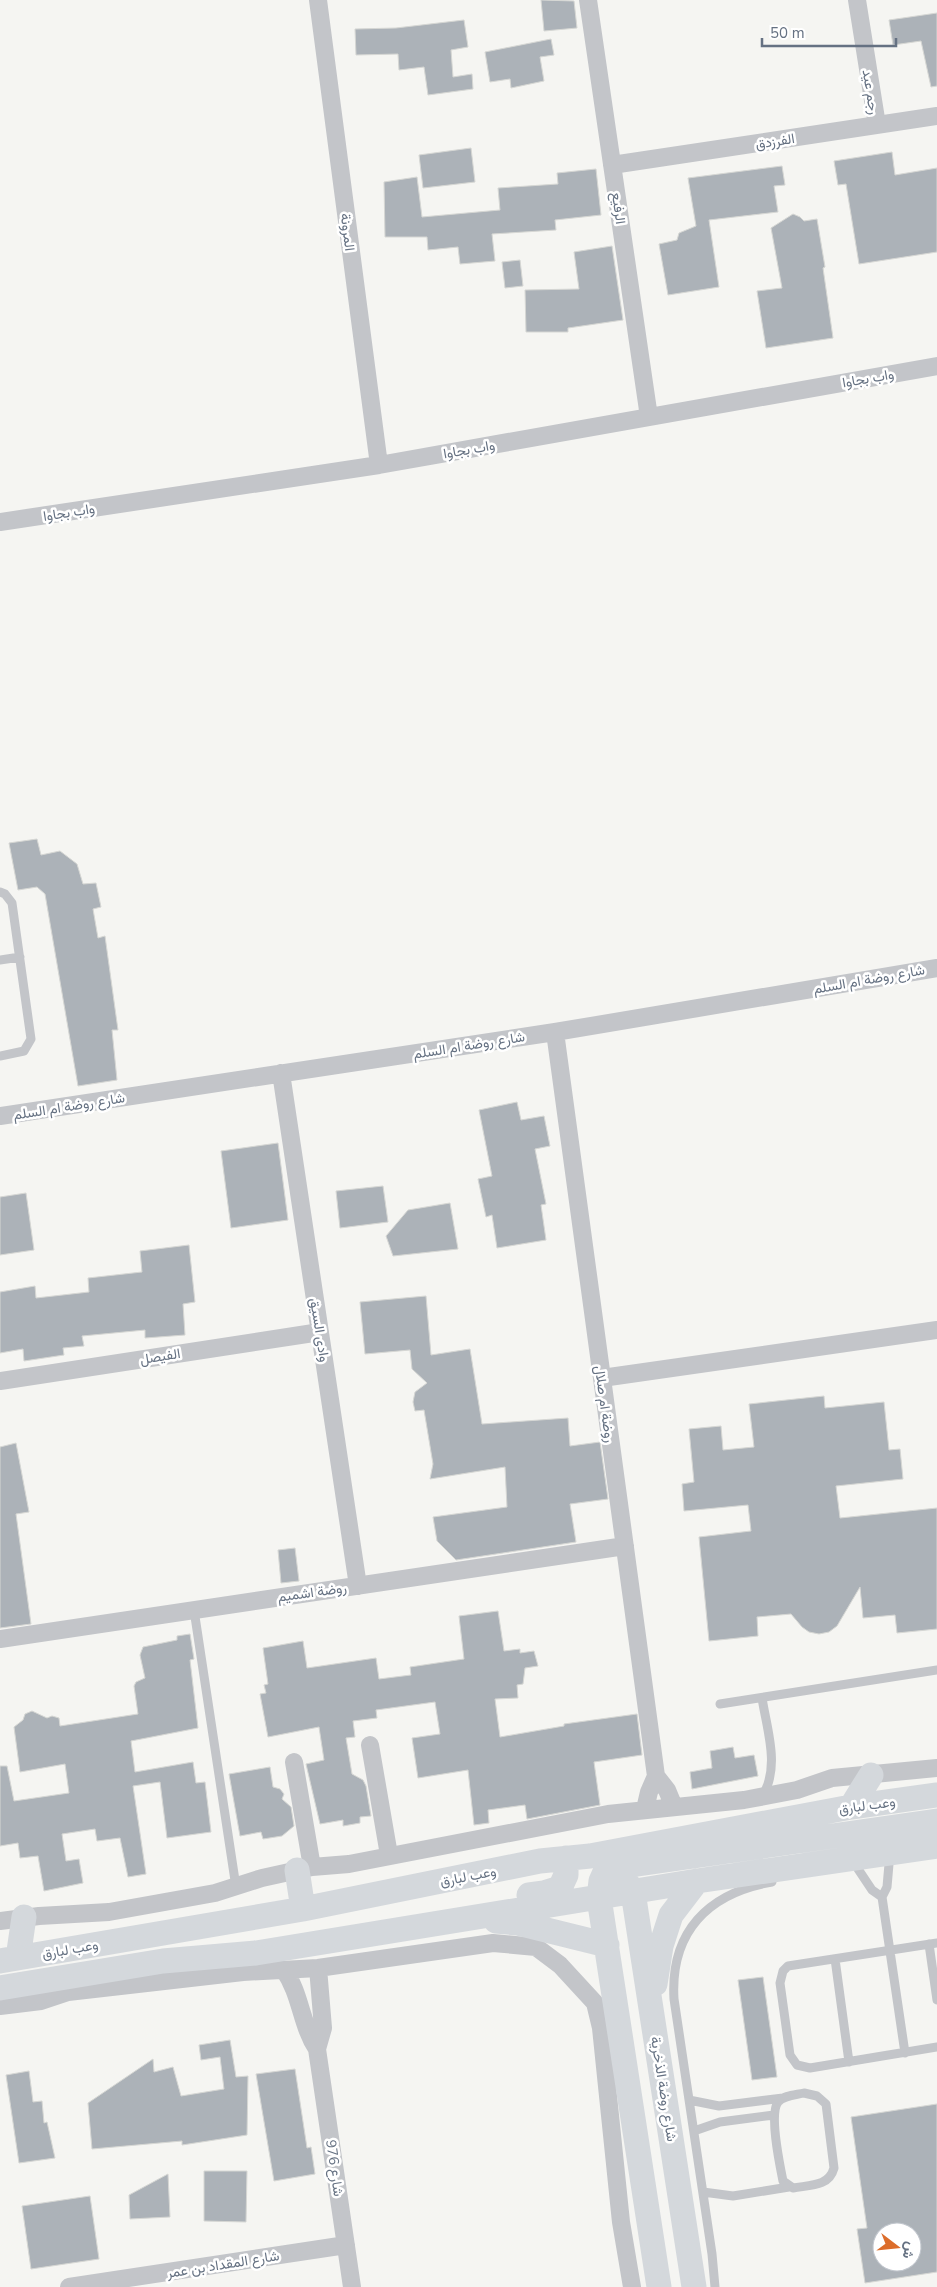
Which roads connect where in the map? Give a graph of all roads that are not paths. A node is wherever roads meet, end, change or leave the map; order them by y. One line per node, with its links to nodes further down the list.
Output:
1 (318, 0): 10 (street, المرونة)
2 (588, 0): 6 (street, الرفيع)
3 (857, 0): 5 (street, رجم عيد)
4 (937, 116): 5 (street, الفرزدق)
5 (877, 125): 6 (street, الفرزدق)
6 (612, 166): 9 (street, الرفيع)
7 (937, 366): 8 (street); 9 (street, واب بجاوا)
8 (937, 370)
9 (649, 417): 10 (street, واب بجاوا)
10 (378, 465): 11 (street, واب بجاوا)
11 (0, 522)
12 (0, 892): 13 (lane)
13 (20, 958): 14 (lane); 17 (lane)
14 (0, 960)
15 (937, 968): 16 (street, شارع روضة ام السلم)
16 (555, 1032): 18 (street, شارع روضة ام السلم); 22 (street, روضة ام صلال)
17 (0, 1056)
18 (282, 1073): 19 (street, شارع روضة ام السلم); 21 (street, وادى السيق)
19 (0, 1116)
20 (937, 1330): 22 (street)
21 (320, 1332): 23 (street, الفيصل); 25 (street, وادى السيق)
22 (602, 1378): 24 (street, روضة ام صلال)
23 (0, 1381)
24 (625, 1546): 25 (street, روضة اشميم); 35 (street, روضة ام صلال)
25 (358, 1586): 26 (street, روضة اشميم)
26 (194, 1610): 27 (street, روضة اشميم); 51 (lane)
27 (0, 1639)
28 (937, 1670): 29 (lane)
29 (762, 1698): 30 (lane); 37 (lane)
30 (720, 1704)
31 (370, 1745): 43 (street)
32 (294, 1762): 46 (street)
33 (937, 1768): 34 (street)
34 (871, 1775): 37 (street); 38 (street)
35 (656, 1776): 39 (street); 40 (street)
36 (937, 1795): 38 (street, وعب لبارق)
37 (762, 1796): 39 (street)
38 (851, 1806): 44 (street, وعب لبارق)
39 (674, 1807): 40 (street)
40 (645, 1809): 43 (street)
41 (937, 1821): 47 (street)
42 (937, 1846): 49 (street, وعب لبارق)
43 (389, 1855): 46 (street)
44 (575, 1857): 47 (street); 55 (street, وعب لبارق); 59 (street)
45 (889, 1864): 53 (lane)
46 (304, 1869): 51 (street); 55 (street)
47 (611, 1869): 52 (street); 54 (street)
48 (848, 1870): 53 (lane)
49 (697, 1881): 52 (street, وعب لبارق); 69 (street)
50 (779, 1881): 75 (lane)
51 (236, 1887): 56 (street)
52 (633, 1892): 54 (street, وعب لبارق); 69 (street, شارع روضة الذخرية)
53 (882, 1897): 62 (lane)
54 (599, 1898): 57 (street, وعب لبارق); 61 (street)
55 (303, 1909): 64 (street, وعب لبارق)
56 (24, 1917): 58 (street); 64 (street)
57 (466, 1919): 59 (street, وعب لبارق); 61 (street)
58 (0, 1922)
59 (355, 1937): 67 (street, وعب لبارق)
60 (933, 1944): 62 (lane); 68 (lane)
61 (607, 1945): 85 (street)
62 (891, 1950): 63 (lane); 72 (lane)
63 (835, 1958): 73 (lane); 73 (lane)
64 (9, 1960)
65 (318, 1968): 66 (street); 71 (street, شارع 976); 84 (street)
66 (284, 1970): 67 (street); 71 (street, شارع 976)
67 (5, 1996)
68 (937, 2000)
69 (653, 2017): 86 (street, شارع روضة الذخرية)
70 (937, 2047): 72 (lane)
71 (317, 2049): 80 (street, شارع 976)
72 (905, 2052): 73 (lane)
73 (849, 2062)
74 (784, 2098): 75 (lane); 76 (lane); 78 (lane)
75 (689, 2100): 77 (lane)
76 (774, 2115): 77 (lane); 78 (lane)
77 (694, 2131): 79 (lane)
78 (789, 2187): 79 (lane)
79 (703, 2192): 87 (lane)
80 (346, 2245): 81 (street, شارع المقداد بن عمر); 83 (street, شارع 976)
81 (93, 2285): 82 (street, شارع المقداد بن عمر)
82 (70, 2287)
83 (352, 2287)
84 (632, 2287)
85 (659, 2287)
86 (694, 2287)
87 (715, 2287)

